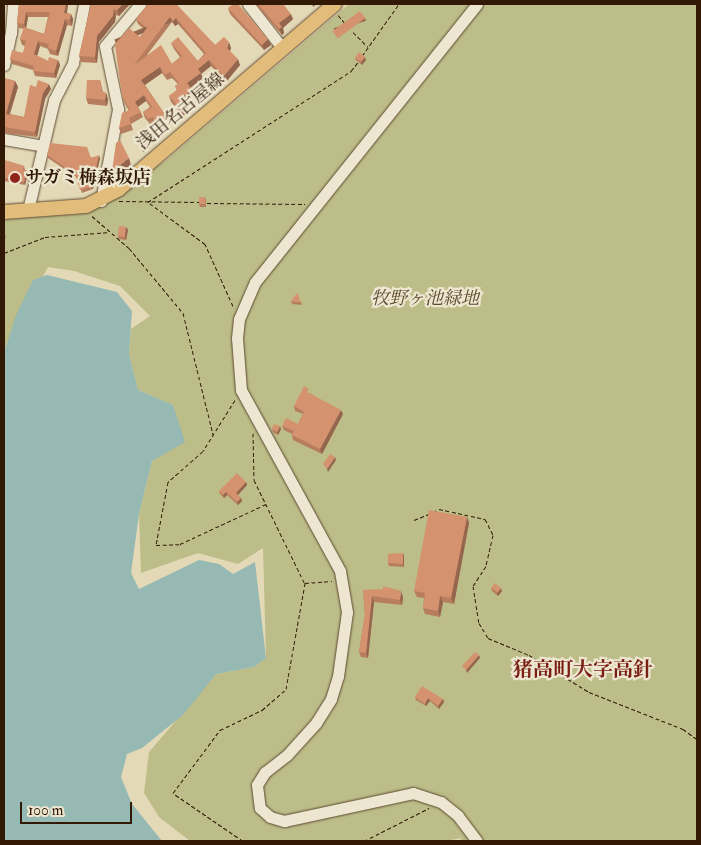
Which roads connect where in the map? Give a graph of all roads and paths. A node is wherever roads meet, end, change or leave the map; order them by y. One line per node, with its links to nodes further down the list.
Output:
1 (12, 4): 10 (street)
2 (84, 4): 12 (street)
3 (140, 4): 13 (street)
4 (248, 4): 9 (street)
5 (399, 4): 8 (path)
6 (477, 4): 15 (street)
7 (332, 6): 8 (path); 9 (main road, 浅田名古屋線)
8 (368, 48): 14 (path)
9 (283, 49): 13 (main road, 浅田名古屋線)
10 (4, 65)
11 (4, 139): 12 (street)
12 (43, 146): 17 (street)
13 (101, 201): 14 (path); 16 (main road, 浅田名古屋線)
14 (148, 202): 15 (path); 21 (path)
15 (317, 204): 21 (street)
16 (81, 206): 17 (main road, 浅田名古屋線); 19 (path)
17 (28, 210): 18 (main road, 浅田名古屋線)
18 (4, 212)
19 (110, 232): 20 (path); 24 (path)
20 (4, 253)
21 (239, 319): 22 (street)
22 (241, 390): 24 (path); 27 (street)
23 (253, 431): 25 (path)
24 (213, 435): 25 (path)
25 (266, 504): 28 (path)
26 (414, 520): 29 (path)
27 (343, 581): 28 (path); 30 (street)
28 (305, 583): 31 (path)
29 (697, 739)
30 (441, 802): 32 (path); 33 (street)
31 (243, 841)
32 (364, 841)
33 (477, 841)

